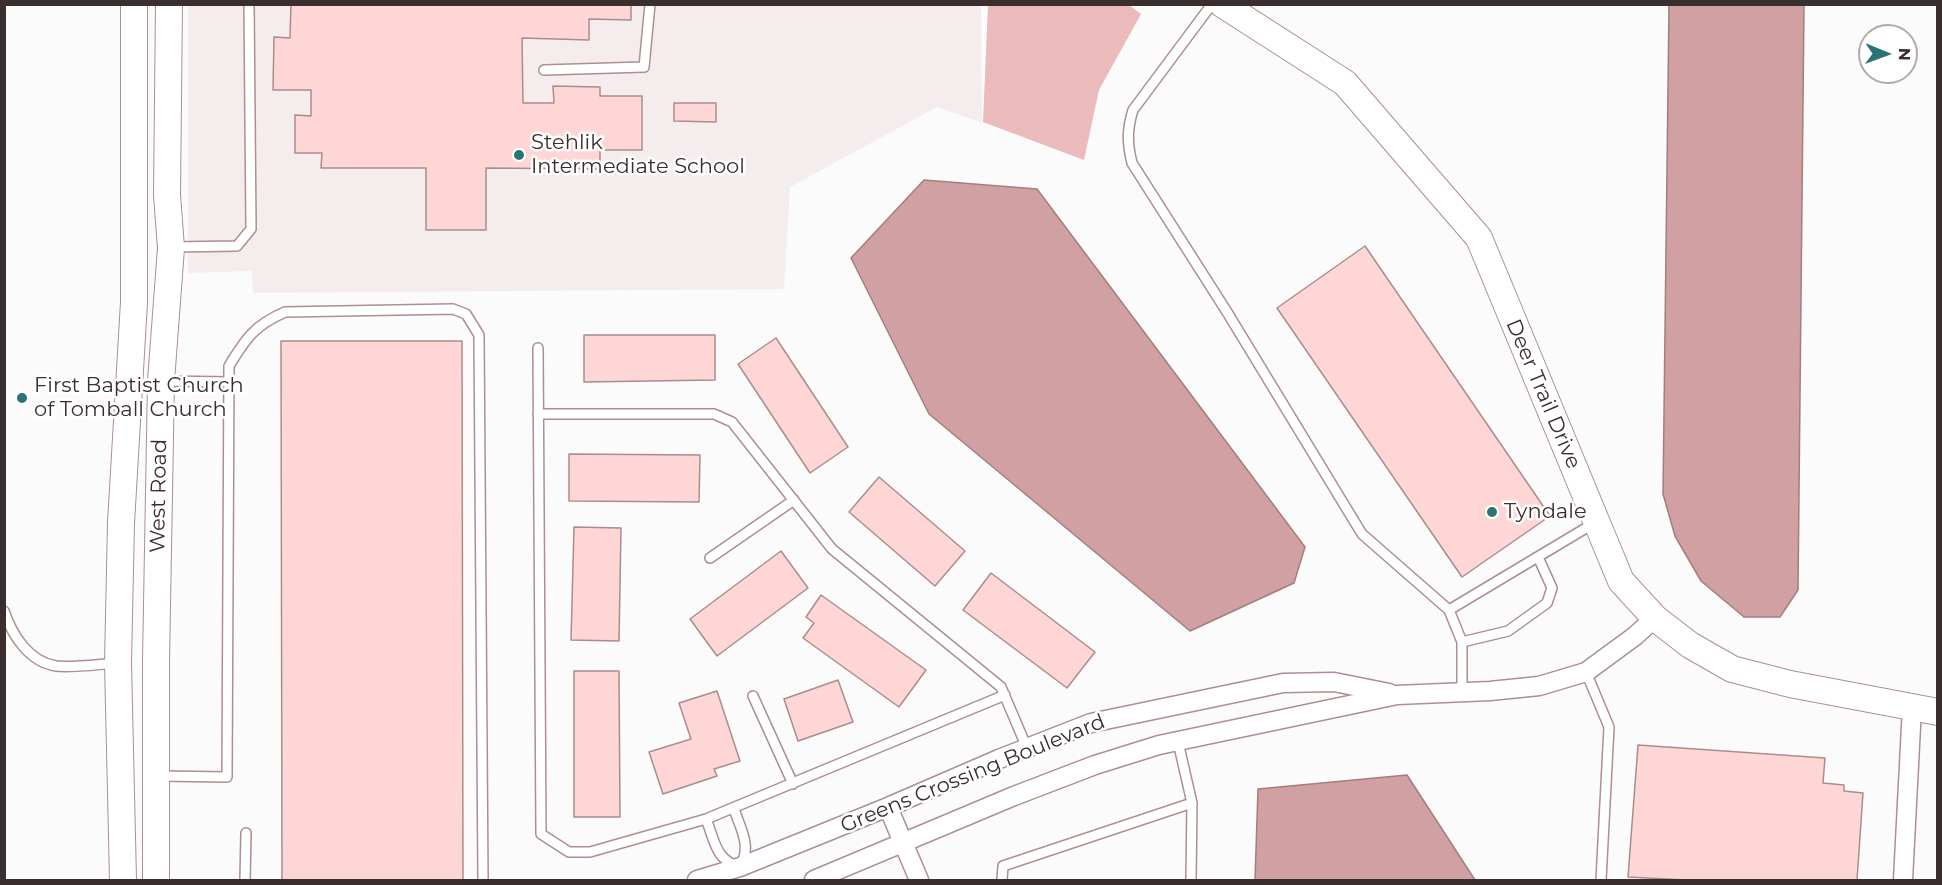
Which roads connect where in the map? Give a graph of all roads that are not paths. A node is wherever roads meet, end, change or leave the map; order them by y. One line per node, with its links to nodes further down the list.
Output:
1 (134, 4): 8 (main road, West Road)
2 (169, 4): 9 (main road, West Road)
3 (249, 4): 10 (lane)
4 (650, 4): 7 (lane)
5 (1212, 4): 20 (lane)
6 (1222, 4): 17 (main road, Deer Trail Drive)
7 (544, 70)
8 (135, 97): 9 (main road); 12 (main road, West Road)
9 (167, 97): 10 (main road, West Road)
10 (171, 248): 13 (main road, West Road)
11 (538, 348): 15 (lane)
12 (130, 377): 13 (main road); 25 (main road, West Road)
13 (161, 381): 14 (lane); 24 (main road, West Road)
14 (229, 382): 35 (lane); 47 (lane)
15 (538, 414): 16 (lane); 40 (lane)
16 (794, 500): 19 (lane); 28 (lane)
17 (1596, 522): 18 (lane); 22 (main road, Deer Trail Drive)
18 (1538, 557): 20 (lane); 23 (lane)
19 (710, 558)
20 (1449, 610): 23 (lane)
21 (4, 611): 25 (lane)
22 (1655, 618): 26 (street, Greens Crossing Boulevard); 31 (main road, Deer Trail Drive)
23 (1462, 642): 27 (lane)
24 (156, 662): 25 (main road); 35 (main road, West Road)
25 (118, 663): 44 (main road, West Road)
26 (1586, 672): 27 (street, Greens Crossing Boulevard); 53 (lane)
27 (1461, 691): 29 (street, Greens Crossing Boulevard)
28 (1005, 695): 34 (lane); 36 (lane)
29 (1396, 695): 33 (street, Greens Crossing Boulevard); 34 (street, Greens Crossing Boulevard)
30 (753, 696): 36 (lane)
31 (1912, 707): 32 (main road, Deer Trail Drive); 54 (street)
32 (1938, 712)
33 (1178, 742): 37 (lane); 42 (street, Greens Crossing Boulevard)
34 (1027, 748): 38 (street, Greens Crossing Boulevard)
35 (156, 776): 45 (main road, West Road)
36 (793, 784): 39 (lane)
37 (1192, 803): 51 (lane); 52 (lane)
38 (888, 807): 42 (street); 43 (street, Greens Crossing Boulevard)
39 (734, 809): 40 (lane); 43 (lane)
40 (706, 819): 43 (lane)
41 (246, 833): 46 (lane)
42 (903, 843): 49 (street, Greens Crossing Boulevard); 50 (street)
43 (743, 874): 48 (street, Greens Crossing Boulevard)
44 (123, 880)
45 (156, 880)
46 (246, 880)
47 (483, 880)
48 (697, 880)
49 (814, 880)
50 (919, 880)
51 (1002, 880)
52 (1191, 880)
53 (1600, 880)
54 (1903, 880)

